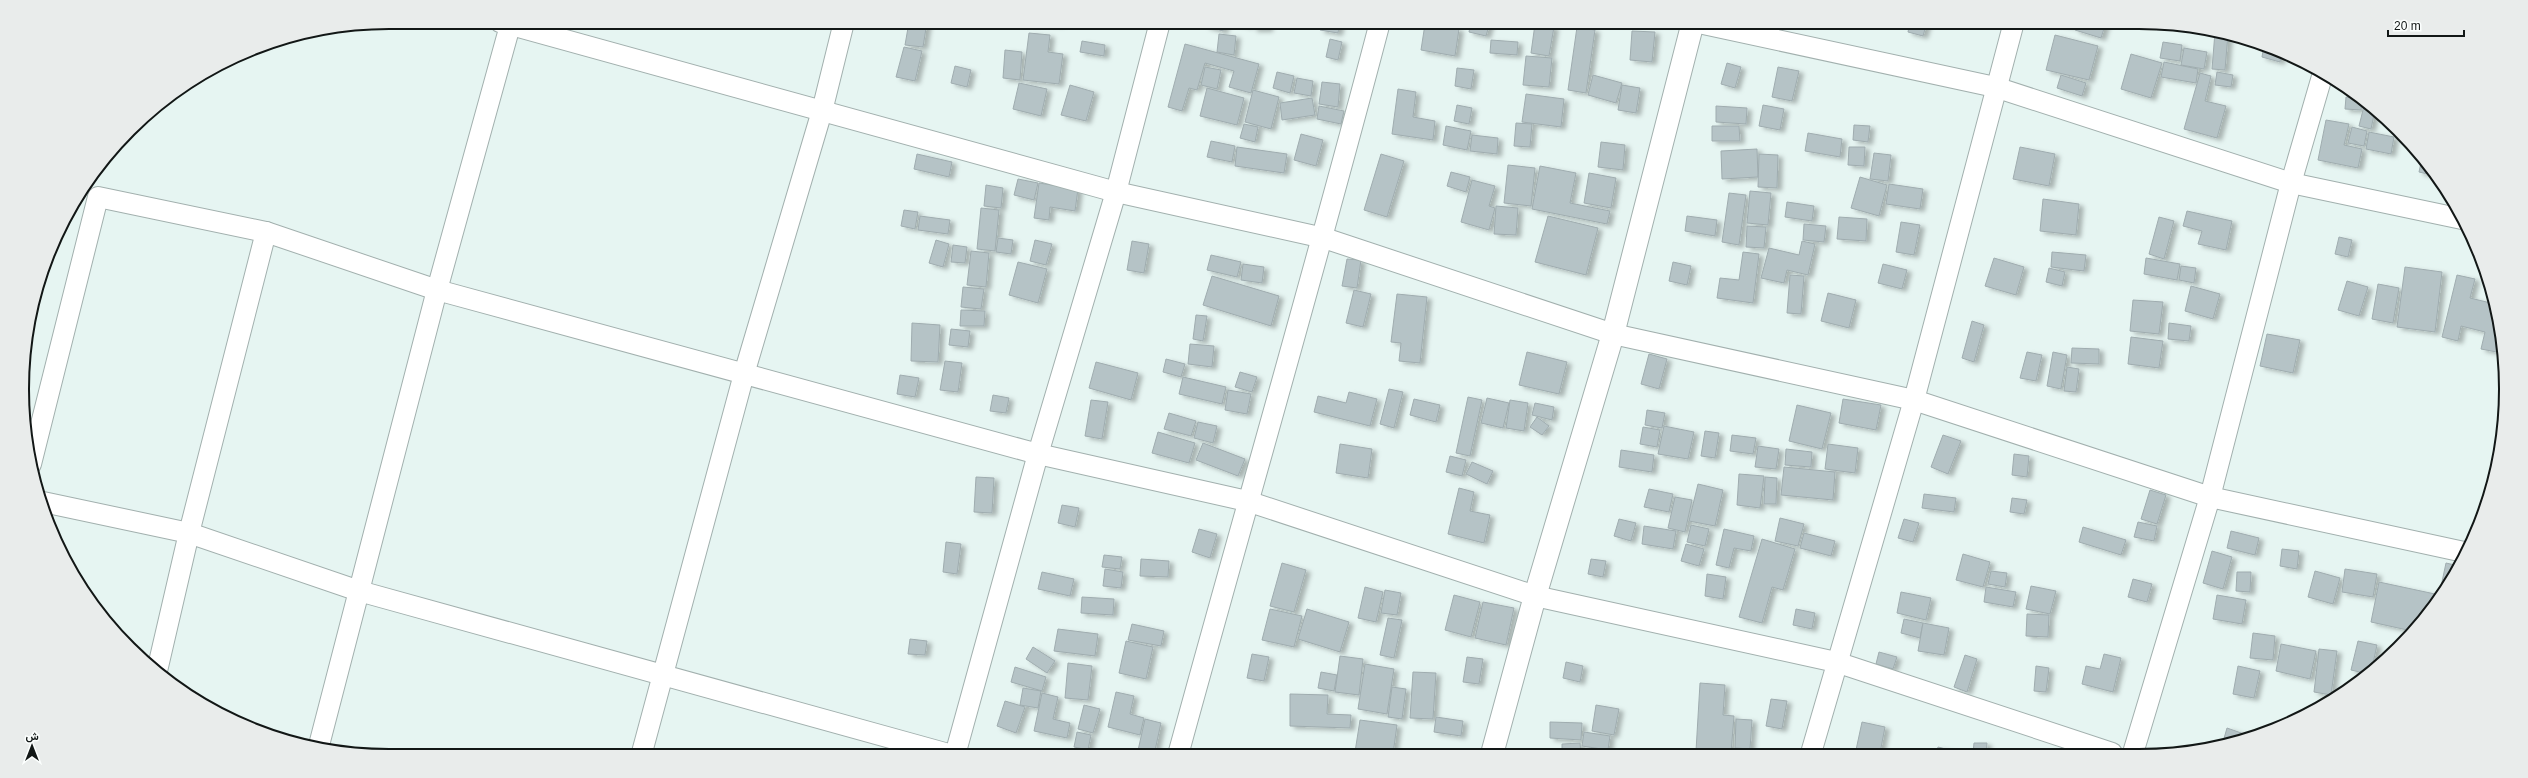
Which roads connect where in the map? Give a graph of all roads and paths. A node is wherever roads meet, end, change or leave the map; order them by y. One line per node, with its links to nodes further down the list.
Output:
1 (505, 29): 17 (street)
2 (528, 29): 11 (street)
3 (842, 29): 11 (street)
4 (1158, 29): 13 (street)
5 (1378, 29): 16 (street)
6 (1691, 29): 18 (street)
7 (1726, 29): 10 (street)
8 (2012, 29): 10 (street)
9 (2321, 79): 12 (street)
10 (1995, 87): 12 (street); 20 (street)
11 (822, 111): 13 (street); 19 (street)
12 (2291, 183): 14 (street); 23 (street)
13 (1116, 192): 16 (street); 22 (street)
14 (2456, 218)
15 (266, 232): 17 (street); 21 (street); 26 (street)
16 (1324, 238): 18 (street); 24 (street)
17 (437, 290): 19 (street); 28 (street)
18 (1613, 334): 20 (street); 29 (street)
19 (744, 374): 22 (street); 32 (street)
20 (1914, 400): 23 (street); 30 (street)
21 (34, 450)
22 (1038, 454): 24 (street); 36 (street)
23 (2210, 498): 27 (street); 41 (street)
24 (1247, 501): 29 (street); 37 (street)
25 (47, 503): 26 (street)
26 (190, 533): 28 (street); 31 (street)
27 (2460, 551)
28 (359, 591): 32 (street); 33 (street)
29 (1535, 596): 30 (street); 38 (street)
30 (1836, 662): 39 (street); 40 (street)
31 (158, 665)
32 (663, 675): 34 (street); 35 (street)
33 (320, 742)
34 (643, 749)
35 (932, 749)
36 (956, 749)
37 (1180, 749)
38 (1493, 749)
39 (1812, 749)
40 (2100, 749)
41 (2135, 749)

